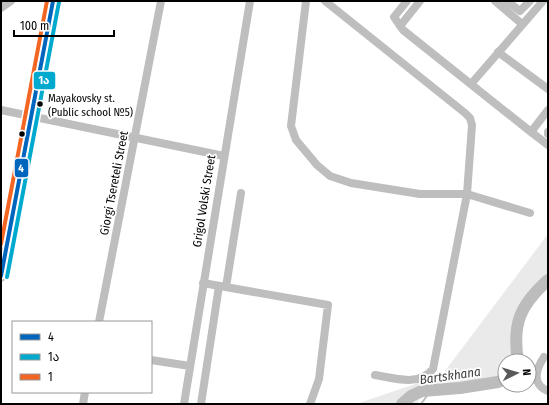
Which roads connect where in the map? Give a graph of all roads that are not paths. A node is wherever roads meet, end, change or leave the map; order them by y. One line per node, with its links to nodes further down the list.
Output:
1 (11, 1): 13 (street)
2 (53, 1): 21 (main road)
3 (161, 1): 23 (street, Giorgi Tsereteli Street)
4 (250, 1): 25 (street, Grigol Volski Street)
5 (306, 1): 27 (street)
6 (325, 1): 27 (street)
7 (407, 1): 15 (street)
8 (420, 1): 15 (street)
9 (495, 1): 14 (street)
10 (507, 1): 11 (street)
11 (530, 1)
12 (542, 1): 14 (street)
13 (1, 8)
14 (522, 24): 16 (street)
15 (400, 26): 17 (street)
16 (498, 52): 17 (street); 18 (street)
17 (471, 84): 22 (street)
18 (548, 89)
19 (1, 110): 21 (street)
20 (548, 110): 22 (street)
21 (32, 116): 23 (street); 29 (main road)
22 (531, 132): 24 (street)
23 (136, 137): 25 (street); 32 (street, Giorgi Tsereteli Street)
24 (548, 145)
25 (224, 156): 30 (street, Grigol Volski Street)
26 (241, 193): 31 (street)
27 (467, 194): 28 (street); 36 (street)
28 (530, 213)
29 (1, 276)
30 (204, 283): 31 (street); 35 (street, Grigol Volski Street)
31 (222, 287): 41 (street); 42 (street)
32 (99, 321)
33 (544, 357): 37 (street)
34 (152, 360): 35 (street)
35 (190, 366): 40 (street, Grigol Volski Street)
36 (375, 375)
37 (548, 391)
38 (85, 393): 39 (street)
39 (82, 404)
40 (184, 404)
41 (201, 404)
42 (310, 404)

